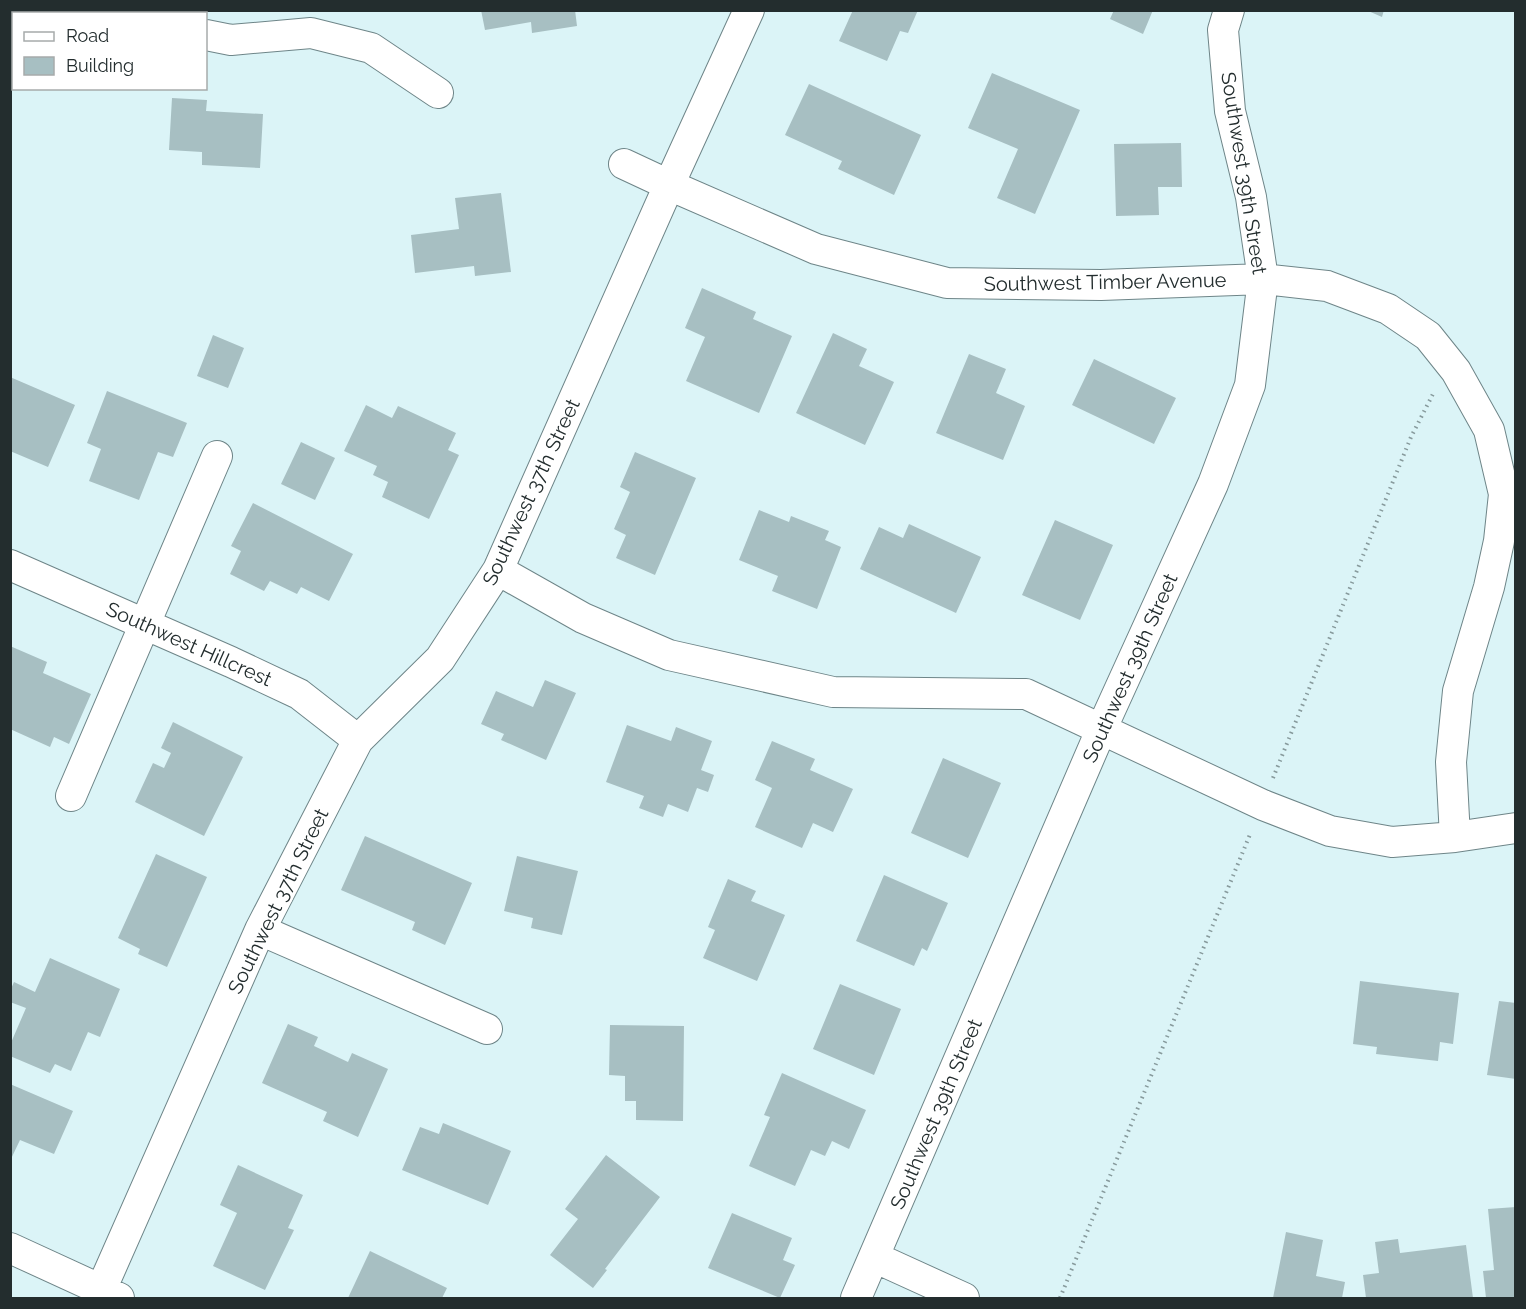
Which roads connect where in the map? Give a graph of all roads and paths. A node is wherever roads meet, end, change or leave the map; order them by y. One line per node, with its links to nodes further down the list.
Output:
1 (749, 10): 6 (street, Southwest 37th Street)
2 (1229, 10): 7 (street, Southwest 39th Street)
3 (207, 35): 4 (street)
4 (438, 93)
5 (624, 164): 6 (street, Southwest Timber Avenue)
6 (669, 185): 7 (street, Southwest Timber Avenue); 10 (street, Southwest 37th Street)
7 (1263, 279): 12 (street, Southwest 39th Street); 16 (street, Southwest Timber Avenue)
8 (217, 456): 11 (street)
9 (10, 565): 11 (street, Southwest Hillcrest)
10 (498, 570): 12 (street); 13 (street, Southwest 37th Street)
11 (145, 624): 13 (street, Southwest Hillcrest); 14 (street)
12 (1102, 728): 16 (street); 20 (street, Southwest 39th Street)
13 (358, 740): 17 (street, Southwest 37th Street)
14 (71, 796)
15 (1515, 828): 16 (street)
16 (1455, 837)
17 (260, 930): 18 (street); 21 (street, Southwest 37th Street)
18 (487, 1029)
19 (10, 1248): 21 (street)
20 (874, 1257): 22 (street, Southwest 39th Street); 23 (street)
21 (105, 1296)
22 (856, 1299)
23 (964, 1299)

